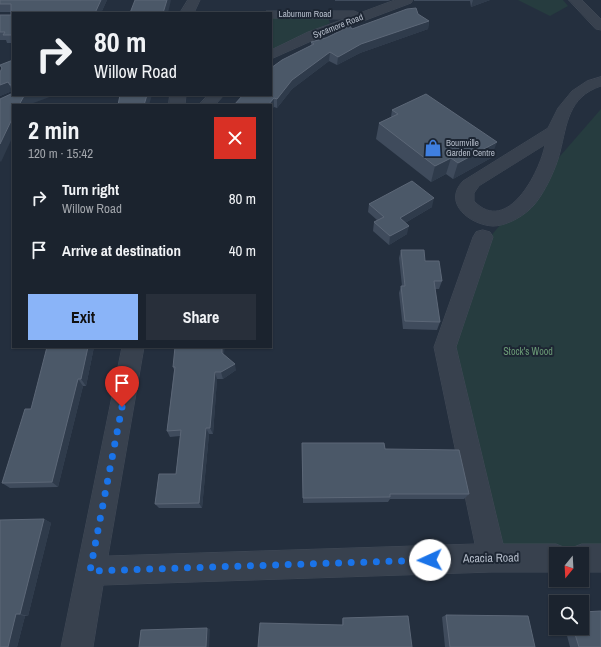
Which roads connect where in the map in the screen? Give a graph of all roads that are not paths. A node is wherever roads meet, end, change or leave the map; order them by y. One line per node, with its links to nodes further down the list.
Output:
1 (194, 0): 4 (street)
2 (407, 0): 6 (street, Sycamore Road)
3 (575, 0): 7 (street)
4 (188, 12)
5 (272, 14): 6 (street, Laburnum Road)
6 (363, 16): 8 (street, Sycamore Road)
7 (601, 26)
8 (272, 55)
9 (601, 81): 12 (street)
10 (215, 96): 11 (street)
11 (208, 104)
12 (555, 132): 12 (street)
13 (483, 236): 15 (street)
14 (133, 348): 19 (street)
15 (492, 558): 16 (street, Acacia Road); 19 (street, Acacia Road)
16 (549, 558)
17 (589, 558): 18 (street)
18 (601, 558)
19 (90, 571): 20 (street)
20 (77, 647)

